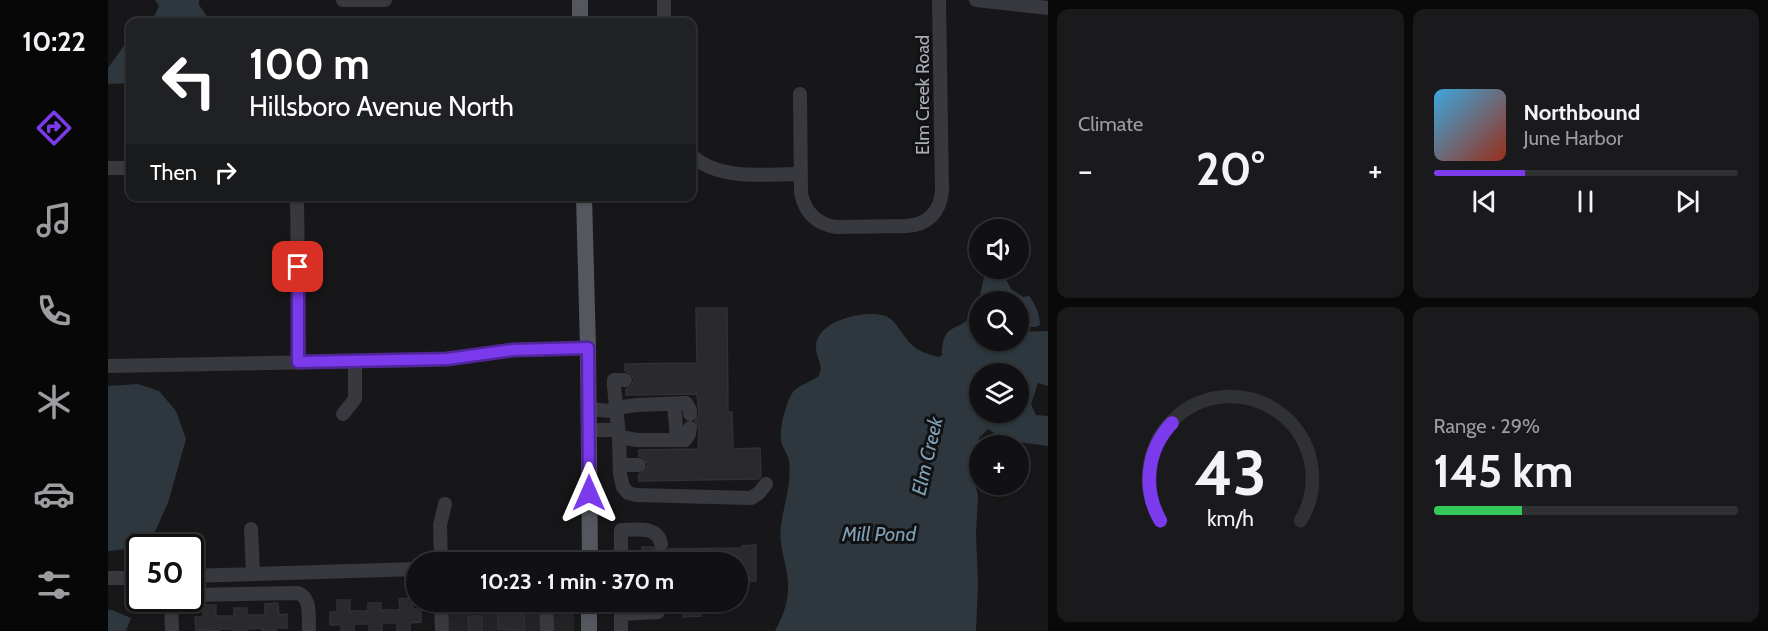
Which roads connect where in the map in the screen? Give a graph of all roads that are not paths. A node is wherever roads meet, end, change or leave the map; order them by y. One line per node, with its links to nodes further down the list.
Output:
1 (343, 0): 2 (street)
2 (385, 0)
3 (580, 0): 8 (main road)
4 (664, 0): 9 (street)
5 (939, 0): 14 (street, Elm Creek Road)
6 (976, 0): 7 (street)
7 (1048, 8)
8 (580, 18)
9 (664, 18)
10 (800, 94): 14 (street)
11 (696, 159): 14 (street)
12 (108, 168): 13 (street)
13 (126, 168)
14 (801, 174)
15 (297, 201): 18 (street)
16 (584, 201): 17 (main road)
17 (588, 348): 19 (street); 23 (main road)
18 (298, 362): 19 (street); 20 (street)
19 (355, 362): 25 (street)
20 (108, 366)
21 (620, 380): 24 (street)
22 (674, 404): 24 (street); 28 (street); 28 (street)
23 (589, 409): 24 (street); 26 (main road)
24 (616, 409): 27 (street)
25 (343, 414)
26 (589, 430): 27 (street); 36 (main road)
27 (619, 434): 28 (street); 29 (street)
28 (677, 439)
29 (620, 465): 30 (street); 31 (street)
30 (639, 465)
31 (766, 484)
32 (445, 504): 35 (street)
33 (251, 529): 39 (street)
34 (661, 544): 37 (street)
35 (441, 552)
36 (590, 552)
37 (621, 552)
38 (406, 569): 39 (street)
39 (253, 574): 40 (street)
40 (204, 576)
41 (108, 578): 42 (street)
42 (126, 578)
43 (204, 595): 50 (street)
44 (171, 612): 49 (street)
45 (441, 612): 51 (street)
46 (546, 612): 52 (street)
47 (589, 612): 53 (main road)
48 (621, 612): 54 (street)
49 (172, 631)
50 (309, 631)
51 (442, 631)
52 (547, 631)
53 (589, 631)
54 (621, 631)

